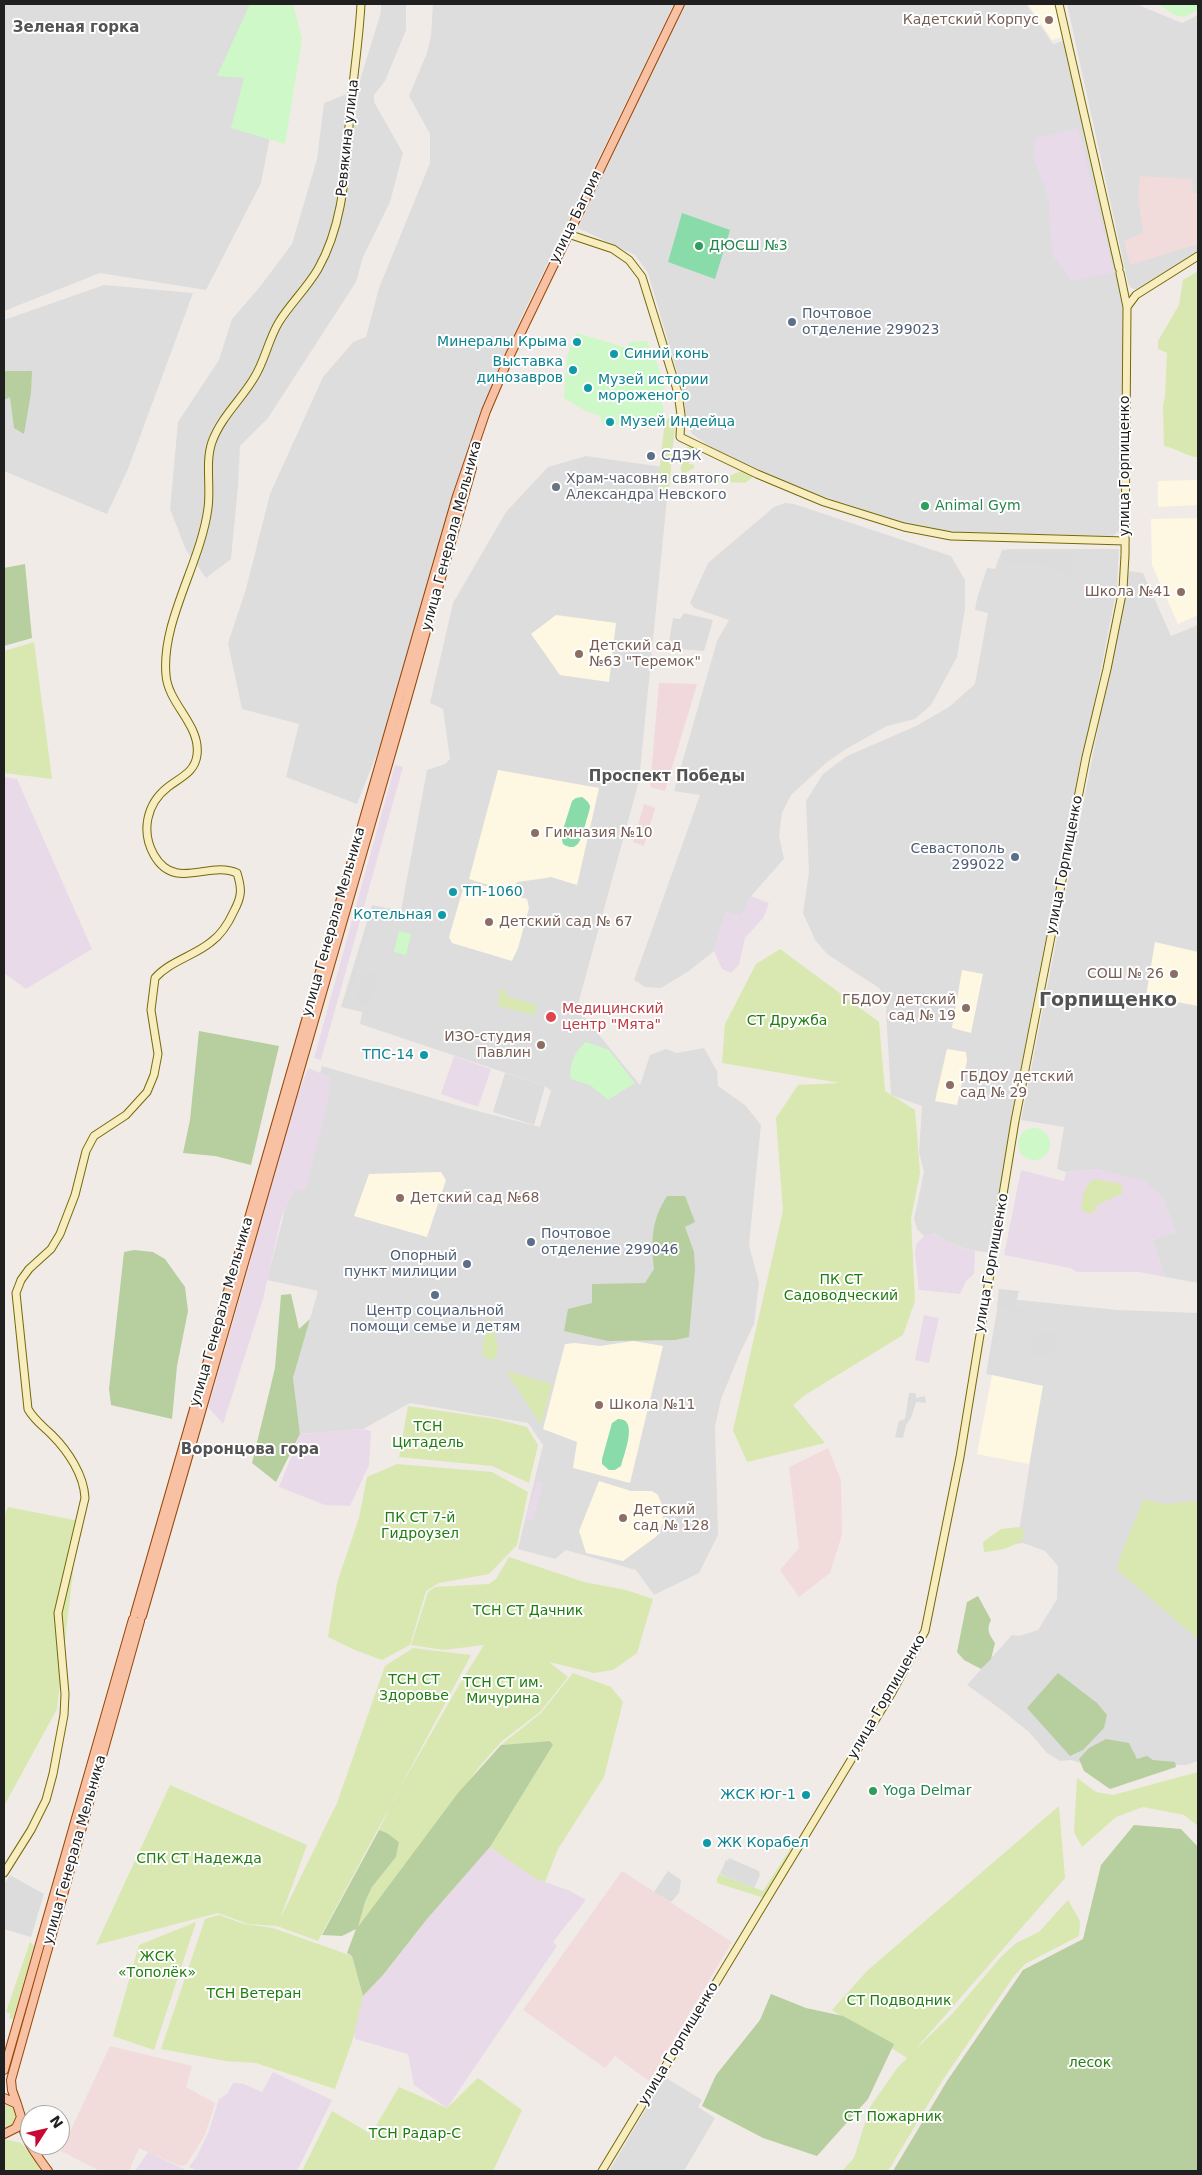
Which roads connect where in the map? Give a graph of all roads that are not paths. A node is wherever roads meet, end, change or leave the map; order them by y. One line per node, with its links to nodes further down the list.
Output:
1 (361, 4): 12 (main road, Ревякина улица)
2 (680, 4): 4 (main road, улица Багрия)
3 (1059, 4): 6 (main road, улица Горпищенко)
4 (568, 234): 9 (main road, улица Багрия); 10 (main road)
5 (1198, 256): 7 (main road)
6 (1124, 289): 7 (main road); 8 (main road, улица Горпищенко)
7 (1136, 295): 8 (main road)
8 (1127, 307): 10 (main road, улица Горпищенко)
9 (479, 434): 11 (main road, улица Генерала Мельника)
10 (1125, 541): 22 (main road, улица Горпищенко)
11 (137, 1617): 13 (main road, улица Генерала Мельника); 15 (main road, улица Генерала Мельника)
12 (4, 1872)
13 (4, 2070)
14 (5, 2098): 15 (main road)
15 (17, 2104): 16 (main road)
16 (20, 2110)
17 (20, 2122): 18 (main road)
18 (4, 2134): 19 (main road)
19 (20, 2140)
20 (35, 2155): 21 (main road)
21 (48, 2171)
22 (602, 2171)

